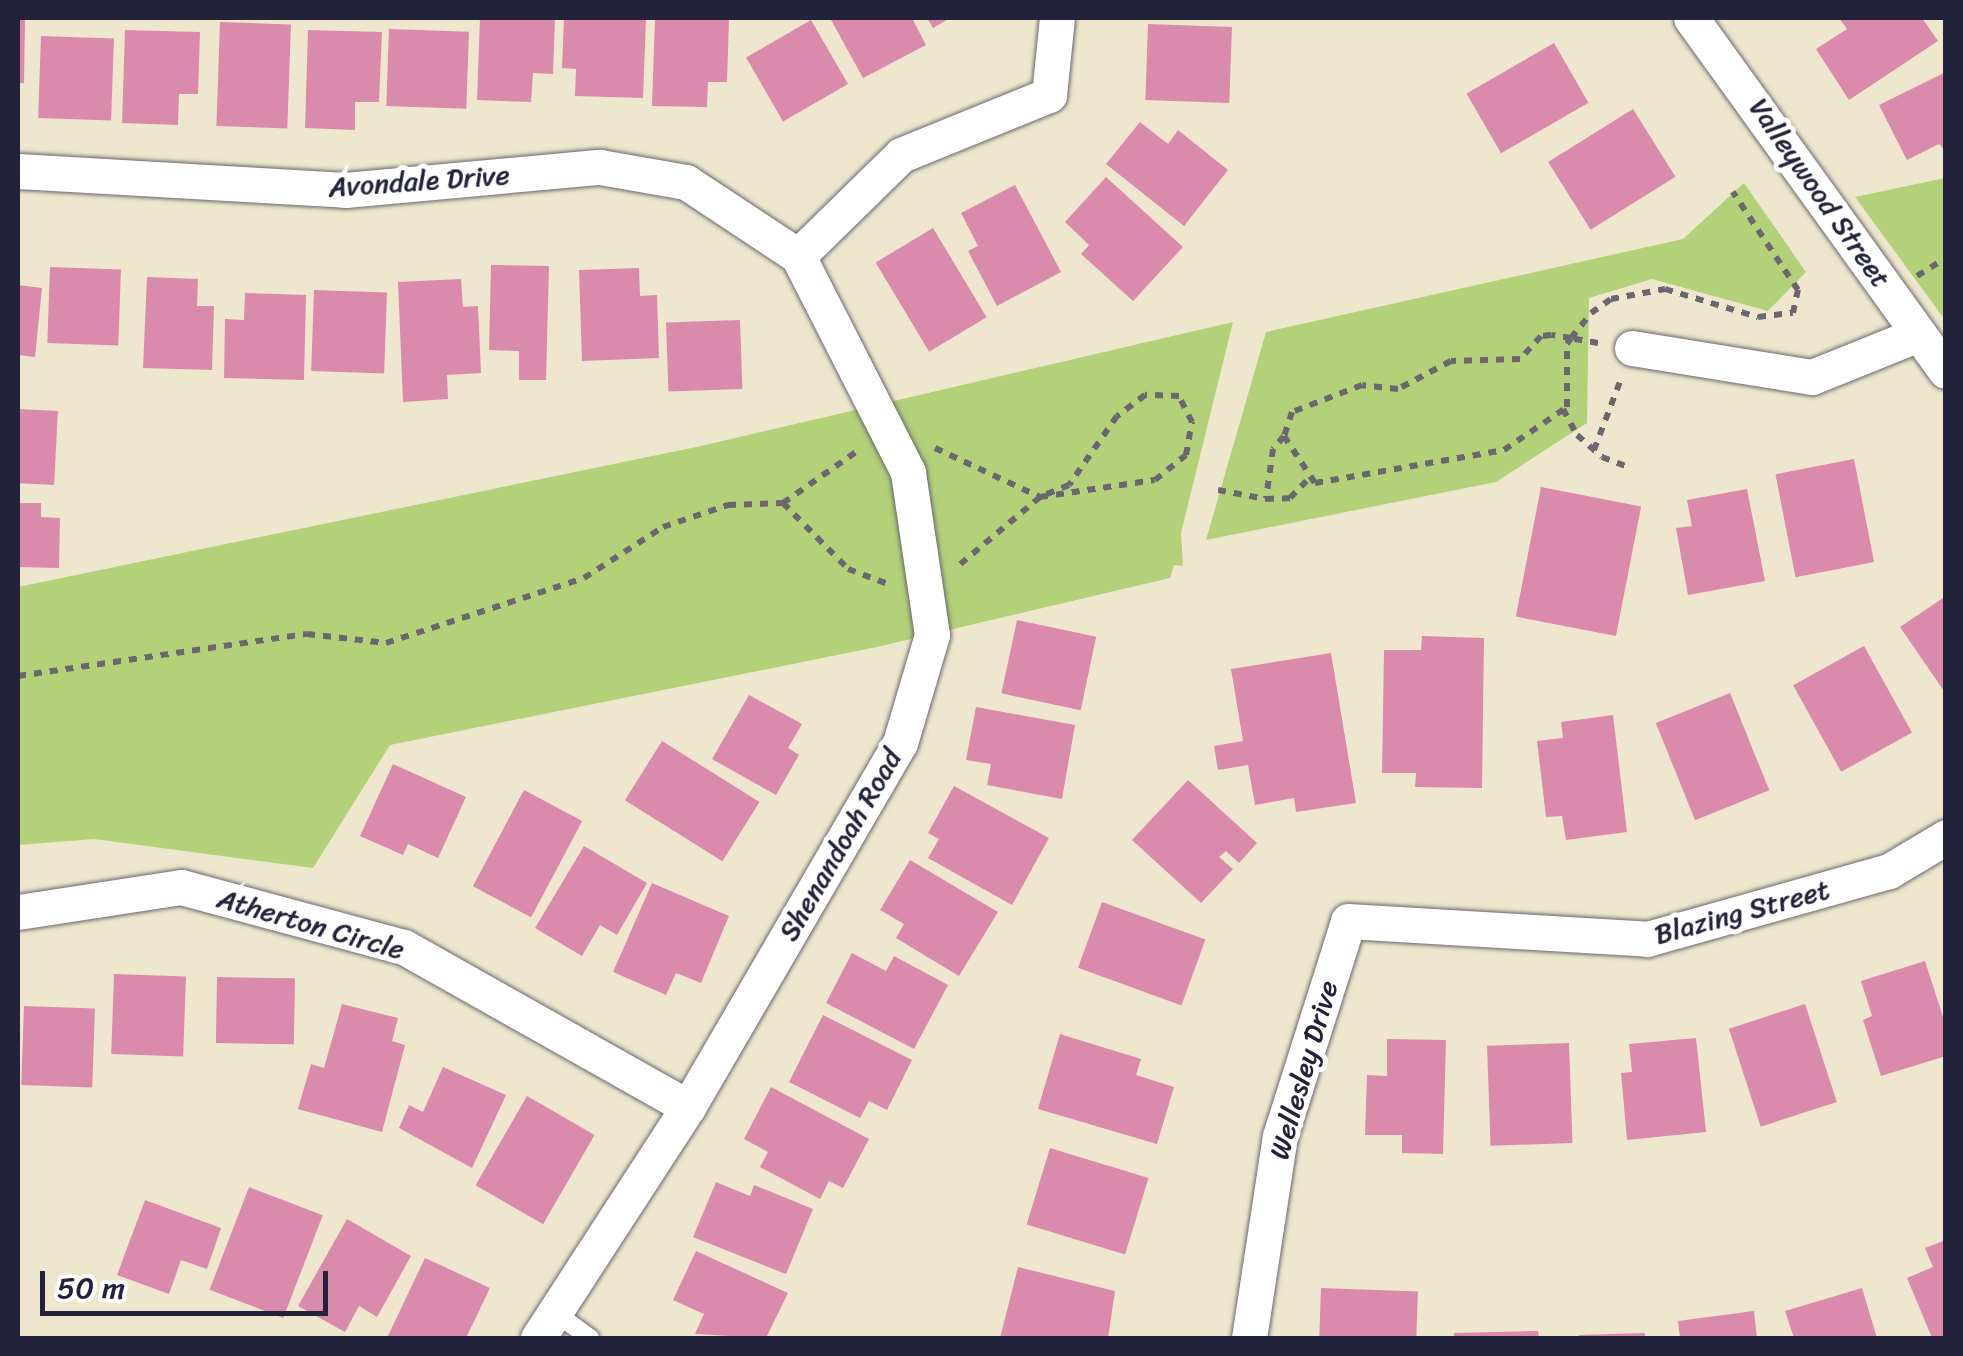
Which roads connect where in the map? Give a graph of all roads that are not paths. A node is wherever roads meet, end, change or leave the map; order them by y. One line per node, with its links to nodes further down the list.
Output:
1 (1056, 18): 4 (street)
2 (1691, 18): 5 (street, Valleywood Street)
3 (18, 171): 4 (street, Avondale Drive)
4 (798, 256): 11 (street, Shenandoah Road)
5 (1919, 334): 6 (street); 7 (street, Valleywood Street)
6 (1632, 348)
7 (1946, 371)
8 (1946, 837): 10 (street, Blazing Street)
9 (18, 912): 11 (street, Atherton Circle)
10 (1348, 921): 14 (street, Wellesley Drive)
11 (688, 1107): 12 (street, Shenandoah Road)
12 (546, 1325): 13 (lane)
13 (590, 1338)
14 (1248, 1338)

